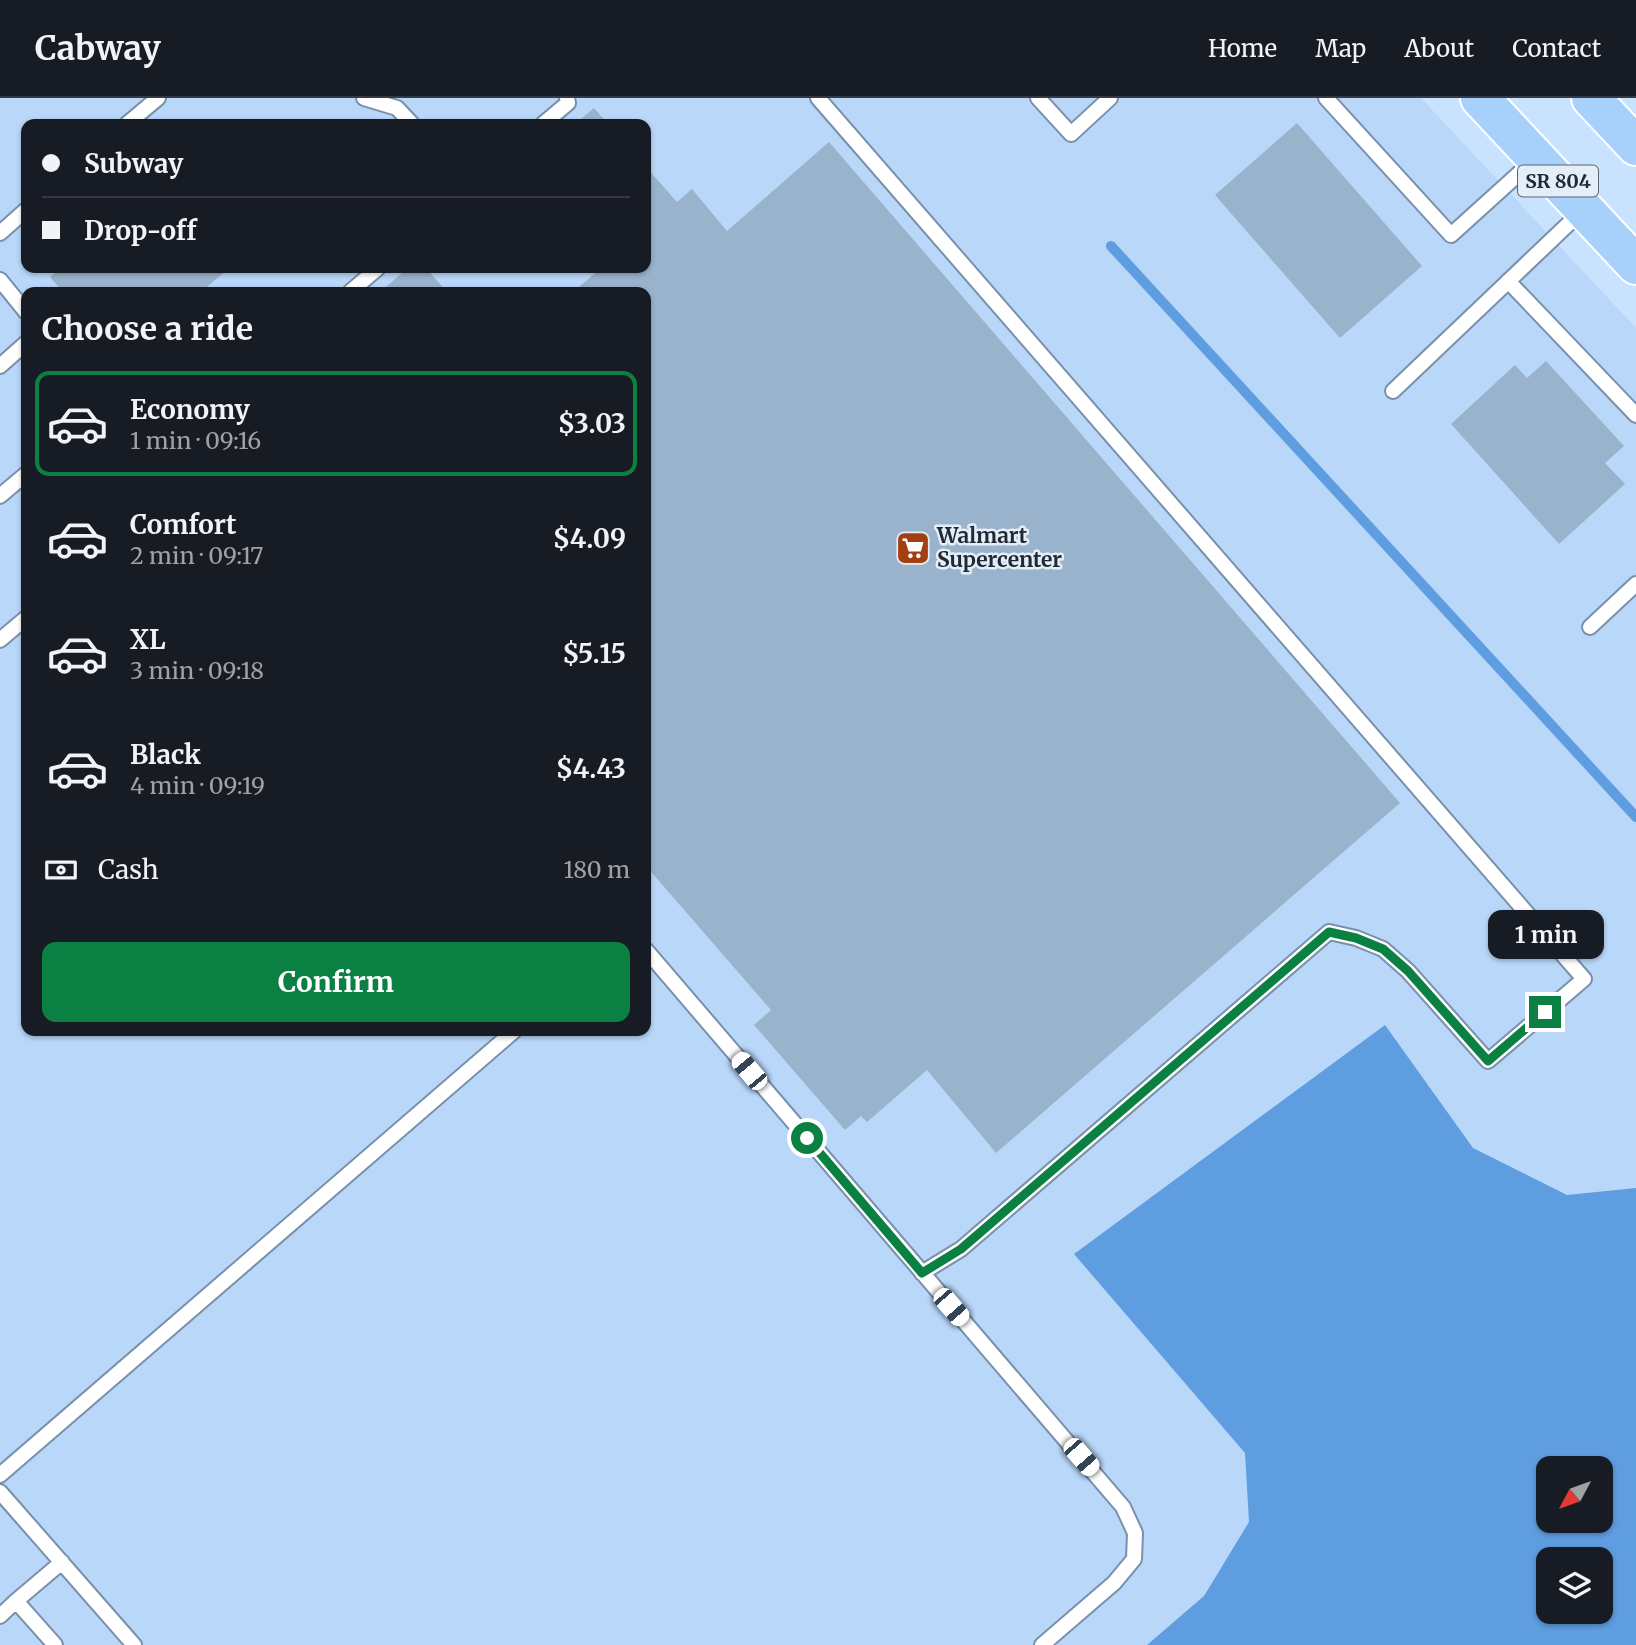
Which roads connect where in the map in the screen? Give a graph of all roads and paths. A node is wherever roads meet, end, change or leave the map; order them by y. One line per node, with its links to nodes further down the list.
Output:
1 (158, 98): 10 (lane)
2 (364, 98): 11 (lane)
3 (567, 98): 12 (lane)
4 (818, 98): 36 (lane)
5 (1038, 98): 6 (lane)
6 (1110, 98)
7 (1326, 98): 14 (lane)
8 (1480, 98): 14 (main road, SR 804)
9 (1591, 98): 13 (main road)
10 (133, 119)
11 (407, 119)
12 (550, 119)
13 (1636, 146)
14 (1536, 158): 15 (main road, SR 804)
15 (1584, 209): 18 (main road, SR 804); 21 (lane)
16 (21, 214): 17 (lane)
17 (0, 233)
18 (1636, 265)
19 (372, 273): 22 (lane)
20 (0, 280): 23 (lane)
21 (1508, 281): 26 (lane); 27 (lane)
22 (356, 287)
23 (21, 306)
24 (21, 347): 25 (lane)
25 (0, 366)
26 (1393, 391)
27 (1636, 415)
28 (21, 478): 29 (lane)
29 (0, 496)
30 (1636, 584): 32 (lane)
31 (21, 622): 33 (lane)
32 (1590, 627)
33 (0, 640)
34 (651, 956): 36 (lane)
35 (508, 1036): 37 (lane)
36 (922, 1273): 44 (lane)
37 (0, 1475)
38 (0, 1492): 39 (lane)
39 (62, 1562): 40 (lane); 43 (lane)
40 (16, 1601): 41 (lane); 42 (lane)
41 (0, 1616)
42 (55, 1645)
43 (134, 1645)
44 (1042, 1645)

